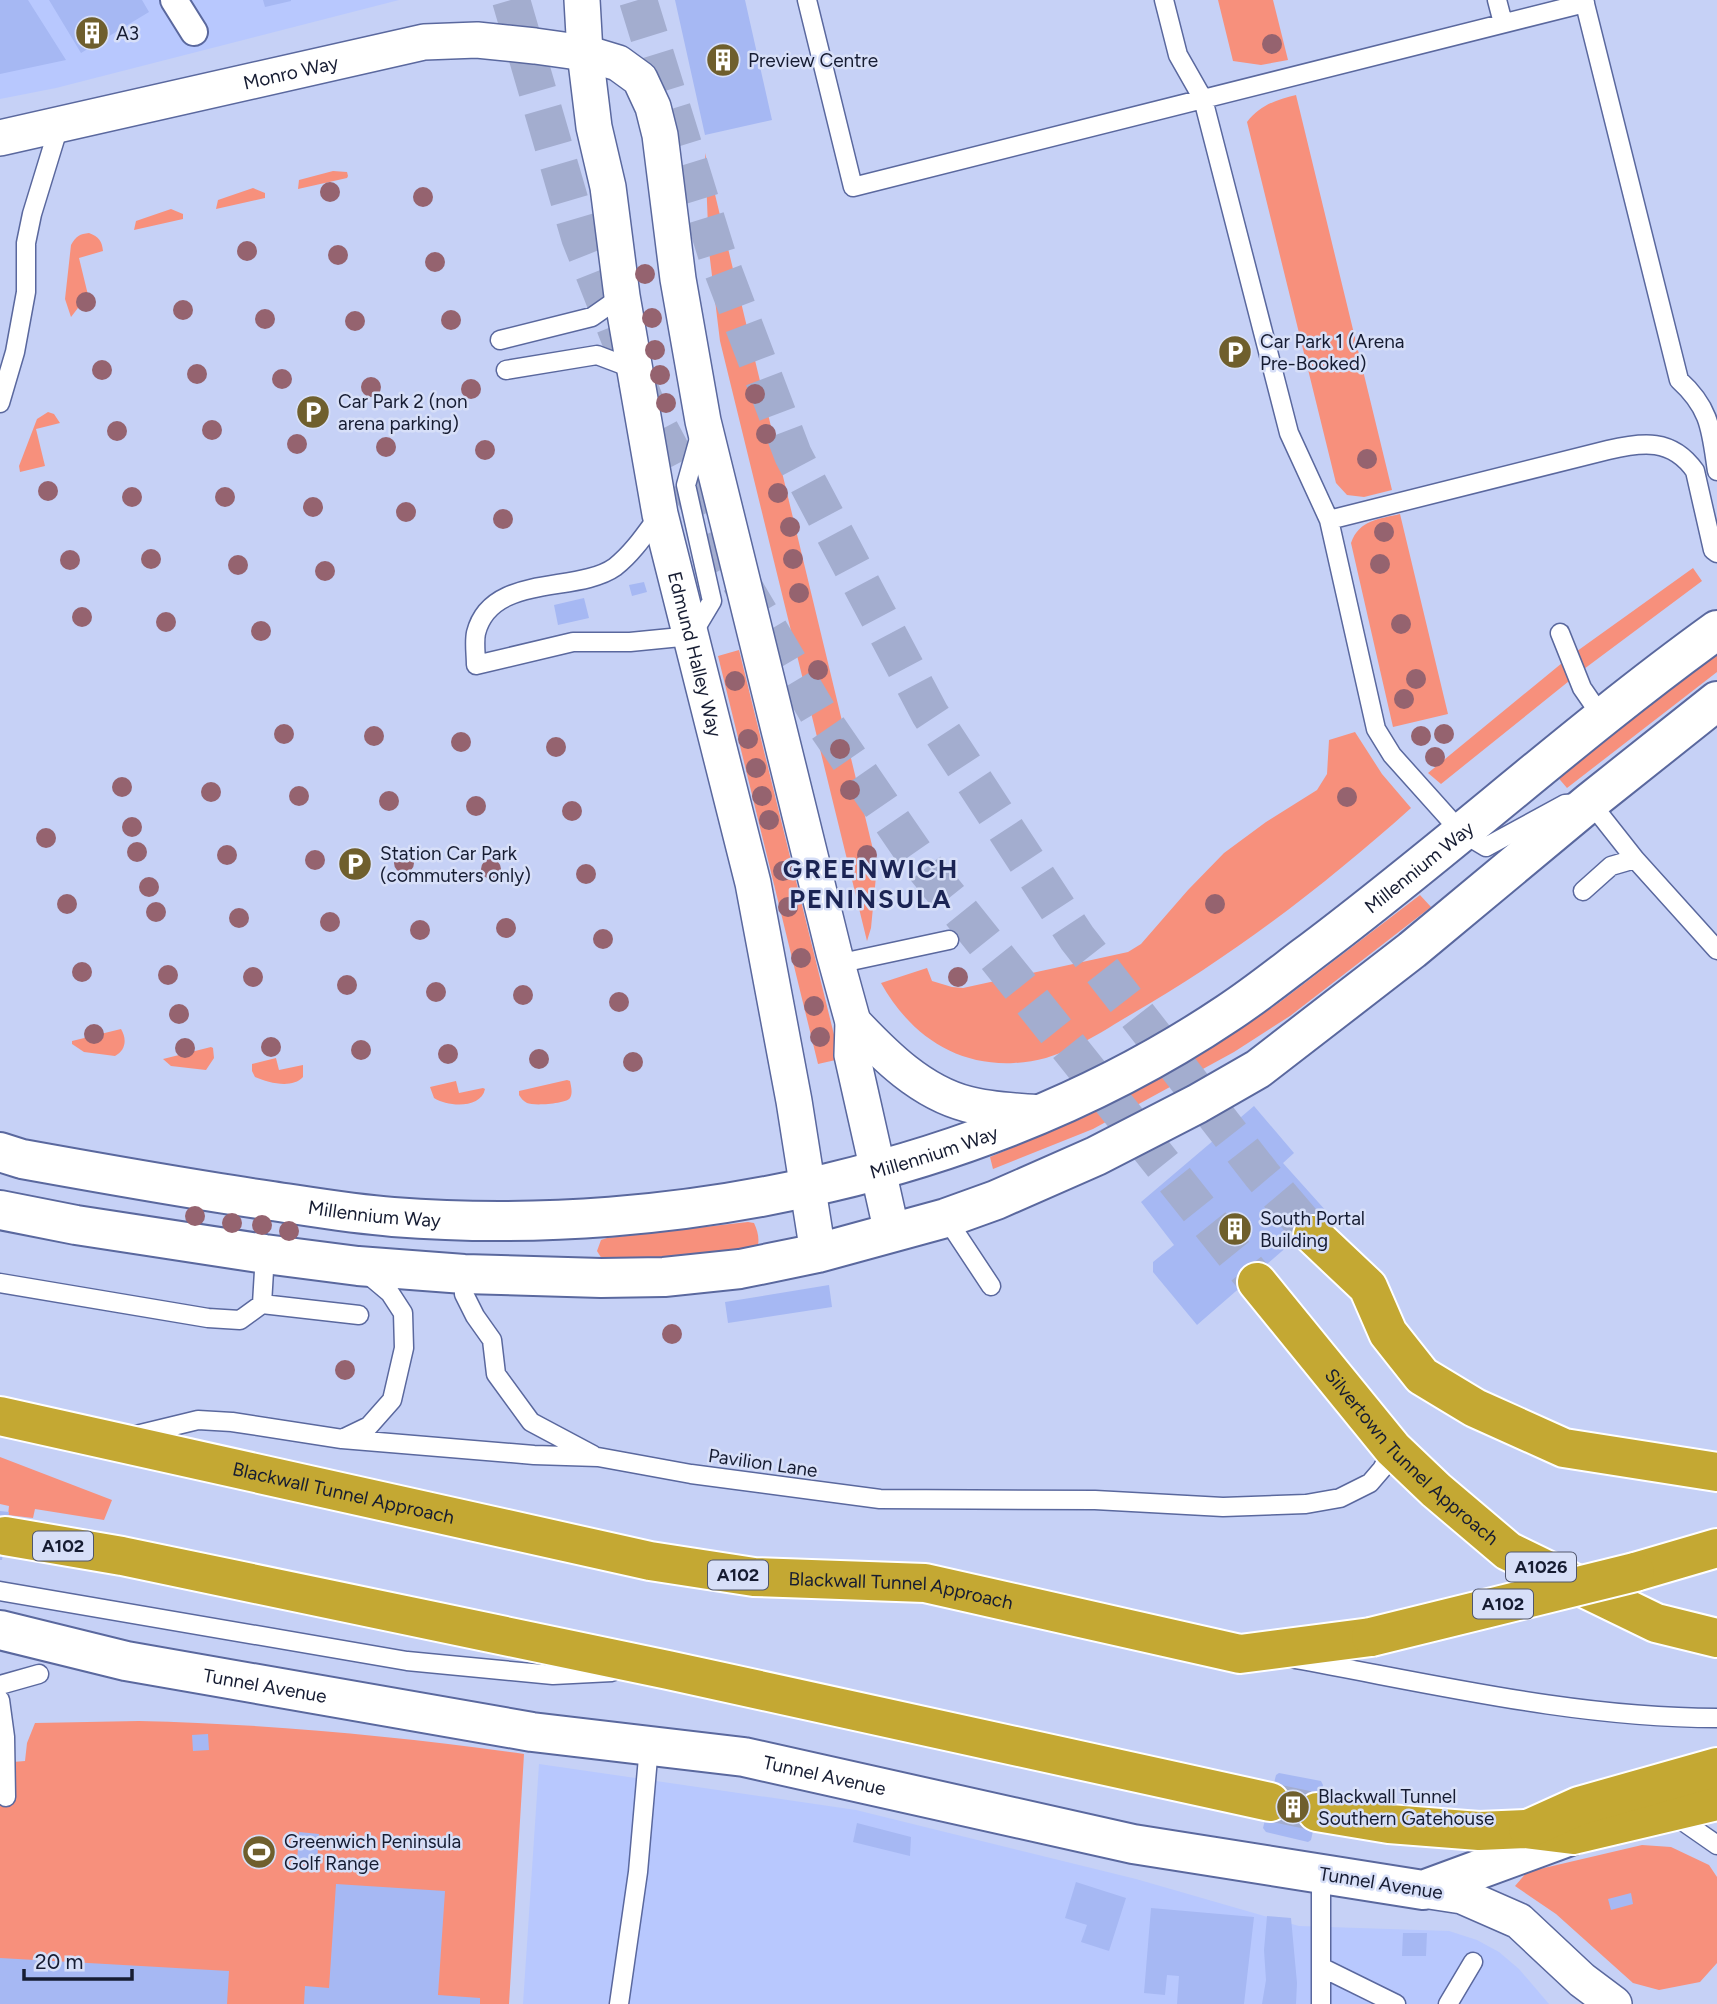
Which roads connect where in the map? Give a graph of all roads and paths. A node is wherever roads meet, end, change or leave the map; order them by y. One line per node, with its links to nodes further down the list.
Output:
1 (174, 0): 8 (street)
2 (582, 0): 9 (street, Edmund Halley Way)
3 (807, 0): 10 (lane)
4 (1164, 0): 10 (lane)
5 (1497, 0): 7 (lane)
6 (1585, 1): 7 (lane); 19 (lane)
7 (1503, 23): 10 (lane)
8 (194, 32)
9 (585, 53): 11 (street, Monro Way); 13 (street, Edmund Halley Way); 18 (street)
10 (1203, 99): 21 (lane)
11 (59, 126): 12 (street, Monro Way); 17 (lane)
12 (0, 138)
13 (622, 296): 14 (lane); 15 (street, Edmund Halley Way)
14 (500, 340)
15 (634, 369): 16 (lane); 20 (street, Edmund Halley Way)
16 (506, 370)
17 (0, 403)
18 (704, 421): 25 (lane); 34 (street)
19 (1717, 471)
20 (660, 514): 25 (street, Edmund Halley Way); 25 (lane)
21 (1329, 520): 22 (lane); 29 (lane)
22 (1717, 554)
23 (1717, 630): 27 (street, Millennium Way)
24 (1560, 633): 27 (lane)
25 (691, 636): 39 (street, Edmund Halley Way)
26 (1717, 701): 28 (street)
27 (1602, 717): 29 (street, Millennium Way)
28 (1590, 802): 29 (lane); 30 (lane); 41 (street)
29 (1461, 832): 36 (street, Millennium Way)
30 (1635, 859): 31 (lane); 33 (lane)
31 (1583, 891)
32 (949, 940): 34 (lane)
33 (1714, 941)
34 (837, 964): 35 (street)
35 (853, 1022): 36 (street); 38 (street)
36 (1044, 1113): 38 (street, Millennium Way)
37 (0, 1152): 39 (street, Millennium Way)
38 (879, 1171): 39 (street, Millennium Way); 42 (street)
39 (806, 1187): 44 (street, Edmund Halley Way)
40 (0, 1210): 45 (street)
41 (946, 1218): 42 (street); 50 (lane)
42 (892, 1233): 44 (street)
43 (1313, 1235): 58 (highway)
44 (818, 1253): 47 (street)
45 (265, 1254): 46 (street); 51 (lane)
46 (358, 1266): 47 (street); 54 (lane)
47 (464, 1274): 57 (lane)
48 (1257, 1282): 56 (highway, Silvertown Tunnel Approach / A1026)
49 (0, 1283): 51 (lane)
50 (991, 1286)
51 (262, 1304): 52 (lane)
52 (359, 1315)
53 (0, 1416): 55 (highway, Blackwall Tunnel Approach / A102)
54 (342, 1439): 55 (lane, Pavilion Lane); 57 (lane, Pavilion Lane)
55 (111, 1441): 61 (highway, Blackwall Tunnel Approach / A102)
56 (1393, 1449): 57 (lane, Pavilion Lane); 64 (highway, Silvertown Tunnel Approach / A1026)
57 (598, 1457)
58 (1717, 1472)
59 (5, 1536): 65 (highway, A102)
60 (1717, 1548): 61 (highway, Blackwall Tunnel Approach / A102, bridge)
61 (925, 1583): 69 (lane)
62 (0, 1591): 65 (lane)
63 (0, 1630): 70 (street, Tunnel Avenue)
64 (1717, 1637)
65 (668, 1670): 74 (highway, A102)
66 (39, 1674): 67 (lane)
67 (0, 1685)
68 (0, 1700): 72 (lane)
69 (1717, 1718)
70 (649, 1746): 80 (street, Tunnel Avenue); 84 (lane)
71 (1717, 1768): 77 (highway)
72 (6, 1797)
73 (1717, 1801): 76 (highway)
74 (1270, 1802)
75 (1317, 1812): 77 (highway)
76 (1670, 1813): 78 (highway); 79 (lane)
77 (1526, 1829): 78 (highway)
78 (1573, 1835): 81 (street)
79 (1717, 1845)
80 (1321, 1874): 81 (street, Tunnel Avenue); 83 (lane)
81 (1423, 1890): 88 (street, Tunnel Avenue)
82 (1473, 1962): 87 (lane)
83 (1322, 1968): 85 (lane); 86 (lane)
84 (619, 2004)
85 (1321, 2004)
86 (1396, 2004)
87 (1448, 2004)
88 (1614, 2004)

